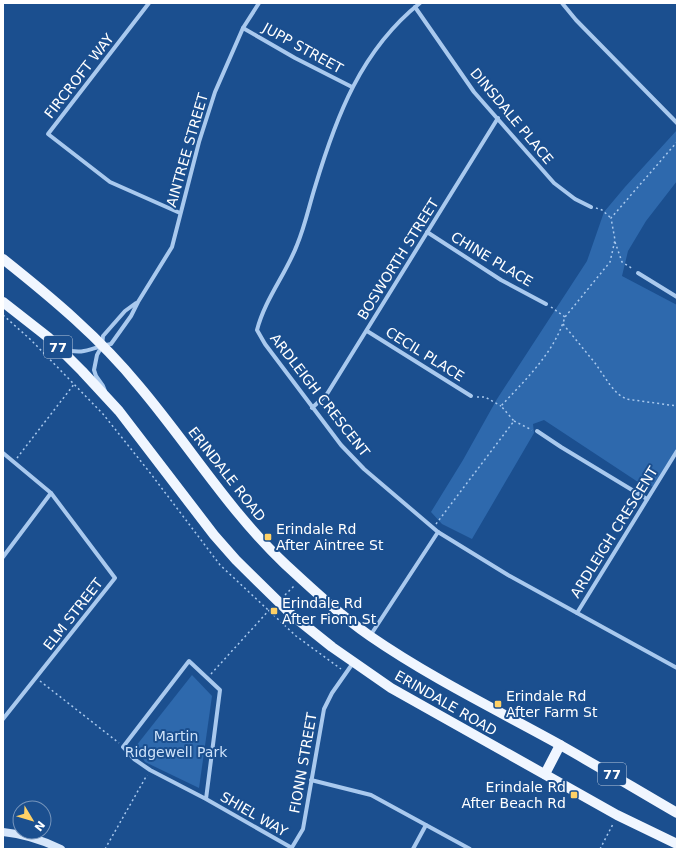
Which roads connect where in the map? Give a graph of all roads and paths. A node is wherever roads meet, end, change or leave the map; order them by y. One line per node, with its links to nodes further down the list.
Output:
1 (149, 3): 12 (street, FIRCROFT WAY)
2 (258, 3): 6 (street, AINTREE STREET)
3 (420, 3): 5 (street, ARDLEIGH CRESCENT)
4 (562, 3): 9 (street)
5 (415, 7): 7 (street, ARDLEIGH CRESCENT); 8 (street, DINSDALE PLACE)
6 (243, 28): 7 (street, JUPP STREET); 12 (street, AINTREE STREET)
7 (352, 87): 33 (street, ARDLEIGH CRESCENT)
8 (498, 118): 11 (street, DINSDALE PLACE); 14 (street, BOSWORTH STREET)
9 (677, 123)
10 (677, 142): 13 (path)
11 (591, 207): 13 (path)
12 (180, 213): 20 (street, AINTREE STREET)
13 (611, 218): 15 (path)
14 (427, 232): 21 (street, CHINE PLACE); 25 (street, BOSWORTH STREET)
15 (615, 240): 17 (path); 23 (path)
16 (3, 259): 26 (main road, ERINDALE ROAD / 77)
17 (638, 273): 18 (street)
18 (677, 297)
19 (3, 302): 27 (main road, ERINDALE ROAD / 77)
20 (138, 302): 26 (street, AINTREE STREET); 26 (street, AINTREE STREET)
21 (546, 304): 23 (path)
22 (3, 315): 28 (path)
23 (565, 317): 24 (path)
24 (563, 324): 31 (path); 32 (path)
25 (367, 331): 29 (street, CECIL PLACE); 33 (street, BOSWORTH STREET)
26 (102, 346): 27 (street, AINTREE STREET); 30 (street, AINTREE STREET); 44 (main road, ERINDALE ROAD / 77)
27 (57, 347): 30 (main road, ERINDALE ROAD / 77)
28 (75, 383): 38 (path); 46 (path)
29 (471, 396): 31 (path)
30 (108, 399): 45 (main road, ERINDALE ROAD / 77)
31 (501, 406): 34 (path)
32 (677, 406)
33 (312, 408): 41 (street, ARDLEIGH CRESCENT)
34 (514, 421): 35 (path); 41 (path)
35 (537, 431): 40 (street)
36 (677, 451): 40 (street, ARDLEIGH CRESCENT)
37 (3, 453): 38 (street, ELM STREET)
38 (14, 461): 39 (street, ELM STREET)
39 (52, 493): 43 (street); 52 (street, ELM STREET)
40 (647, 499): 47 (street, ARDLEIGH CRESCENT)
41 (433, 528): 42 (street, ARDLEIGH CRESCENT)
42 (438, 532): 47 (street, ARDLEIGH CRESCENT); 48 (street)
43 (3, 557)
44 (301, 579): 45 (path); 48 (main road, ERINDALE ROAD / 77)
45 (278, 601): 46 (path); 49 (main road, ERINDALE ROAD / 77)
46 (268, 610): 51 (path); 53 (path)
47 (577, 613): 50 (street)
48 (370, 636): 55 (main road, ERINDALE ROAD / 77)
49 (353, 663): 51 (street, FIONN STREET); 58 (main road, ERINDALE ROAD / 77)
50 (677, 668)
51 (347, 673): 59 (street, FIONN STREET)
52 (36, 678): 54 (street, ELM STREET); 56 (path)
53 (207, 678): 56 (street, SHIEL WAY); 60 (street, SHIEL WAY)
54 (3, 719)
55 (560, 745): 58 (main road); 61 (main road, ERINDALE ROAD / 77)
56 (124, 747): 57 (street, SHIEL WAY)
57 (150, 770): 60 (street, SHIEL WAY); 69 (path)
58 (545, 774): 64 (main road, ERINDALE ROAD / 77)
59 (311, 780): 65 (street); 70 (street, FIONN STREET)
60 (206, 799): 70 (street, SHIEL WAY)
61 (663, 805): 62 (main road); 63 (main road, ERINDALE ROAD / 77)
62 (677, 810)
63 (677, 813)
64 (618, 815): 67 (main road, ERINDALE ROAD / 77); 73 (path)
65 (426, 825): 71 (street); 72 (street)
66 (3, 832): 68 (street)
67 (677, 844)
68 (61, 849)
69 (105, 849)
70 (291, 849)
71 (413, 849)
72 (470, 849)
73 (600, 849)

